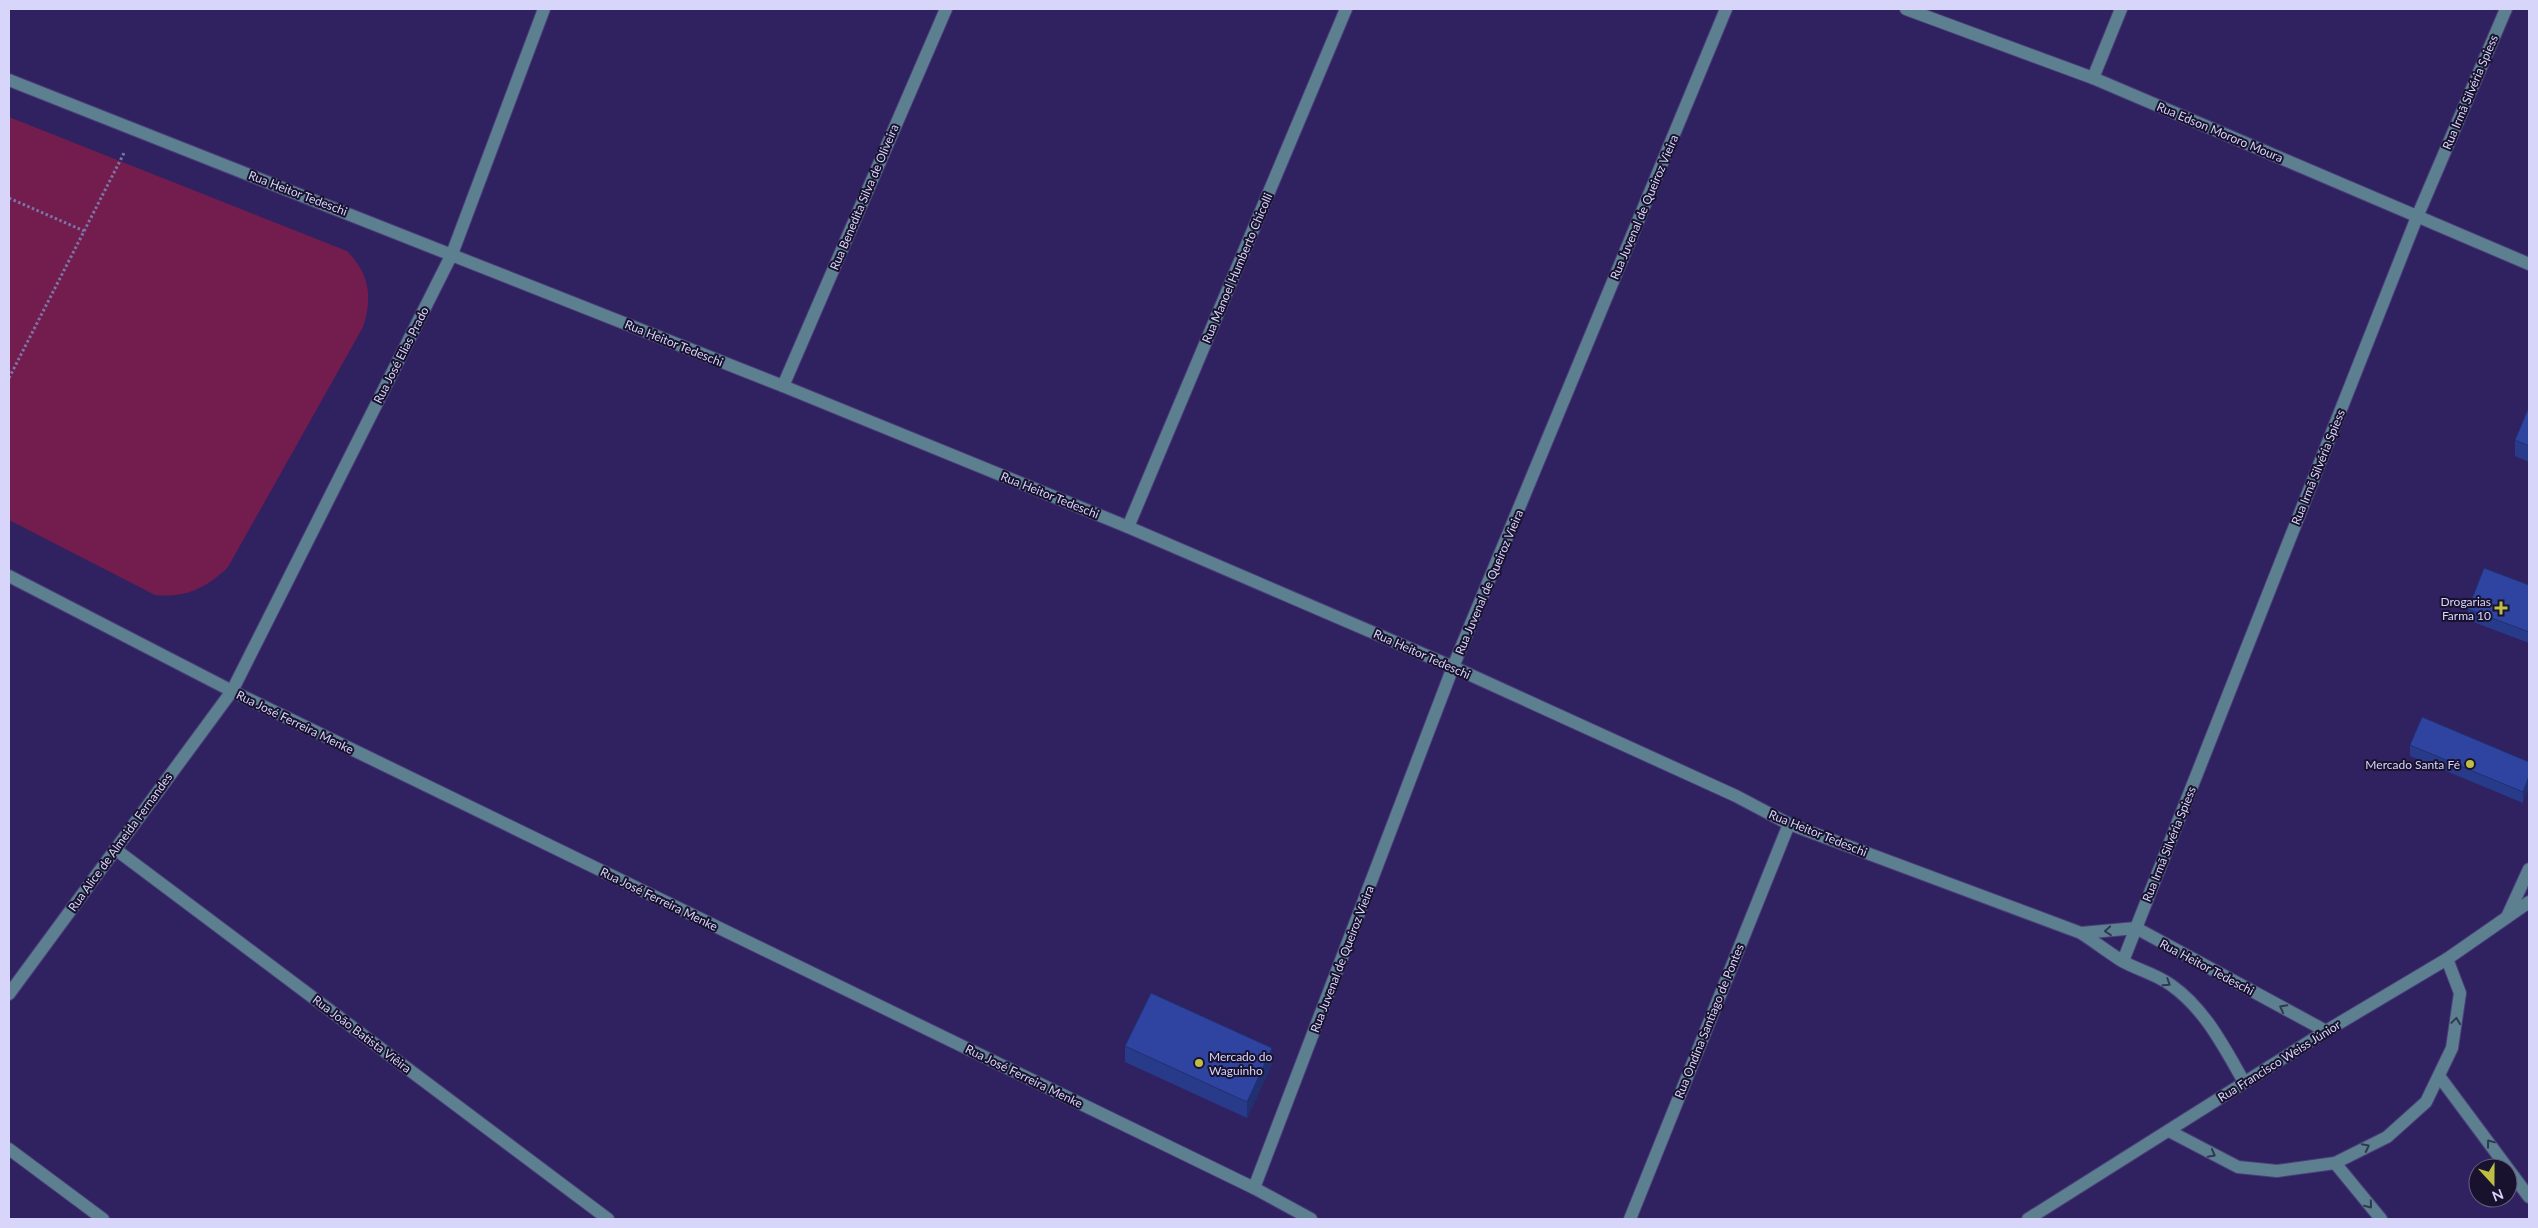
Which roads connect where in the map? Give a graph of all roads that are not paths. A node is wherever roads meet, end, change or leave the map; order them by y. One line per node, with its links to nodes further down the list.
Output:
1 (544, 9): 11 (street, Rua José Elias Prado)
2 (946, 9): 13 (street, Rua Benedita Silva de Oliveira)
3 (1346, 9): 14 (street, Rua Manoel Humberto Chicolli)
4 (1726, 9): 16 (street, Rua Juvenal de Queiroz Vieira)
5 (1906, 9): 8 (street, Rua Edson Mororo Moura)
6 (2120, 9): 8 (street)
7 (2506, 9): 10 (street, Rua Irmã Silvéria Spiess)
8 (2093, 78): 10 (street, Rua Edson Mororo Moura)
9 (9, 80): 11 (street, Rua Heitor Tedeschi)
10 (2417, 217): 12 (street, Rua Edson Mororo Moura); 23 (street, Rua Irmã Silvéria Spiess)
11 (452, 254): 13 (street, Rua Heitor Tedeschi); 17 (street, Rua José Elias Prado)
12 (2529, 264)
13 (783, 386): 14 (street, Rua Heitor Tedeschi)
14 (1128, 527): 16 (street, Rua Heitor Tedeschi)
15 (9, 576): 17 (street, Rua José Ferreira Menke)
16 (1453, 667): 18 (street, Rua Heitor Tedeschi); 34 (street, Rua Juvenal de Queiroz Vieira)
17 (232, 691): 19 (street, Rua Alice de Almeida Fernandes); 34 (street, Rua José Ferreira Menke)
18 (1789, 824): 24 (street, Rua Heitor Tedeschi); 39 (street, Rua Ondina Santiago de Pontes)
19 (115, 849): 27 (street, Rua Alice de Almeida Fernandes); 37 (street, Rua João Batista Viêira)
20 (2529, 870): 22 (street)
21 (2529, 902): 22 (street, Rua Francisco Weiss Júnior)
22 (2507, 916): 25 (street, Rua Francisco Weiss Júnior)
23 (2136, 928): 24 (street, Rua Heitor Tedeschi, one-way to 24); 26 (street, Rua Irmã Silvéria Spiess); 28 (street, Rua Heitor Tedeschi, one-way to 23)
24 (2081, 933): 26 (street, Rua Heitor Tedeschi)
25 (2447, 960): 28 (street, Rua Francisco Weiss Júnior); 29 (street, one-way to 25)
26 (2123, 961): 30 (street, Rua Heitor Tedeschi, one-way to 30)
27 (9, 994)
28 (2326, 1031): 30 (street, Rua Francisco Weiss Júnior)
29 (2439, 1076): 33 (street, one-way to 29); 35 (street, one-way to 29)
30 (2244, 1082): 31 (street, Rua Francisco Weiss Júnior)
31 (2169, 1131): 33 (street, one-way to 33); 40 (street, Rua Francisco Weiss Júnior)
32 (9, 1148): 36 (street)
33 (2335, 1164): 41 (street, one-way to 41)
34 (1254, 1188): 38 (street, Rua José Ferreira Menke)
35 (2529, 1197)
36 (103, 1219)
37 (608, 1219)
38 (1311, 1219)
39 (1630, 1219)
40 (2028, 1219)
41 (2381, 1219)

